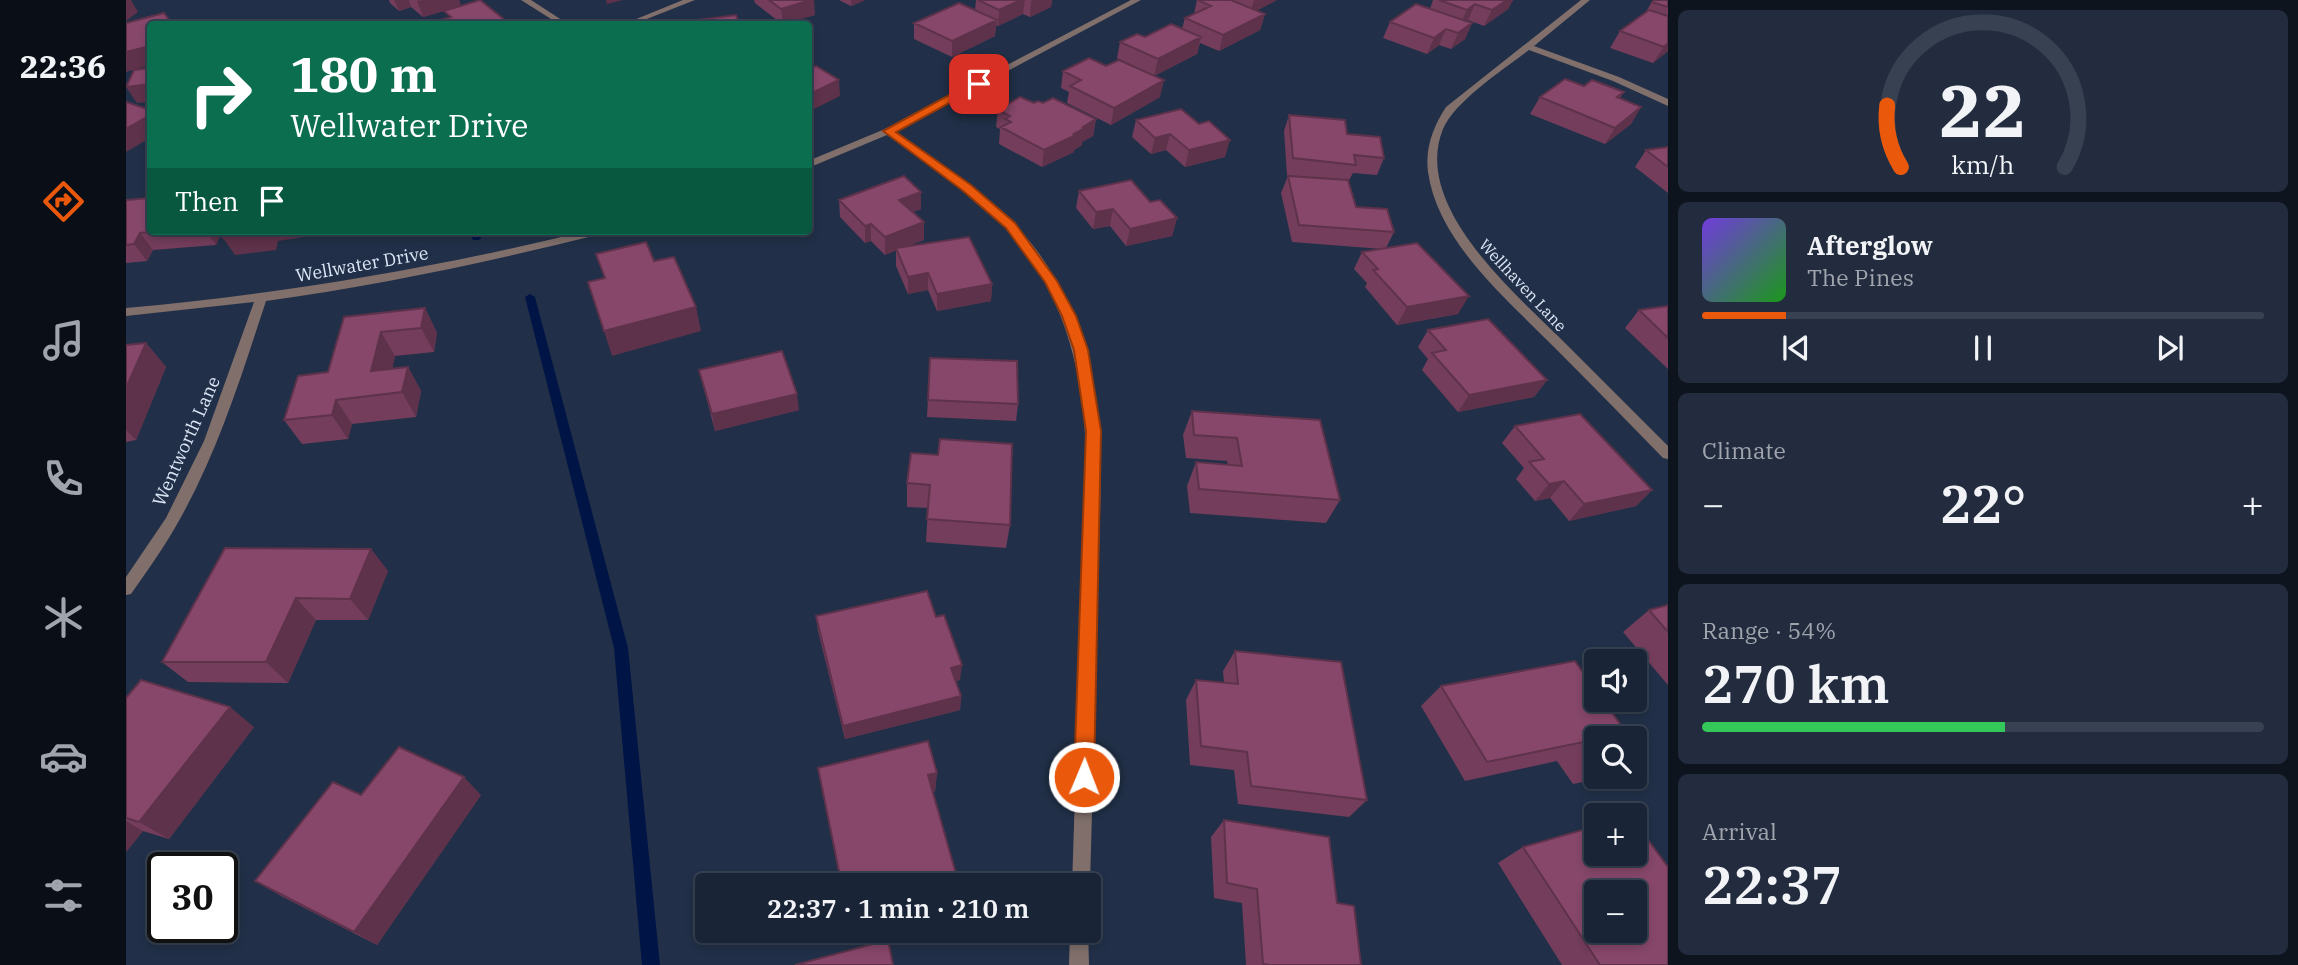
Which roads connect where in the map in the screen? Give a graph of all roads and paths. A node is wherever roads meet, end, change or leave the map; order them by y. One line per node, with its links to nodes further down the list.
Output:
1 (525, 0): 5 (street)
2 (691, 0): 6 (street)
3 (1138, 0): 9 (street)
4 (1586, 0): 7 (street, Wellhaven Lane)
5 (559, 21)
6 (636, 21)
7 (1526, 46): 8 (street); 14 (street, Wellhaven Lane)
8 (1668, 103)
9 (888, 131): 10 (street); 16 (street)
10 (812, 163)
11 (585, 235): 12 (street, Wellwater Drive)
12 (261, 299): 13 (street, Wellwater Drive); 15 (street, Wentworth Lane)
13 (126, 312)
14 (1668, 454)
15 (126, 589)
16 (1081, 873)
17 (1080, 943): 18 (street)
18 (1079, 965)

